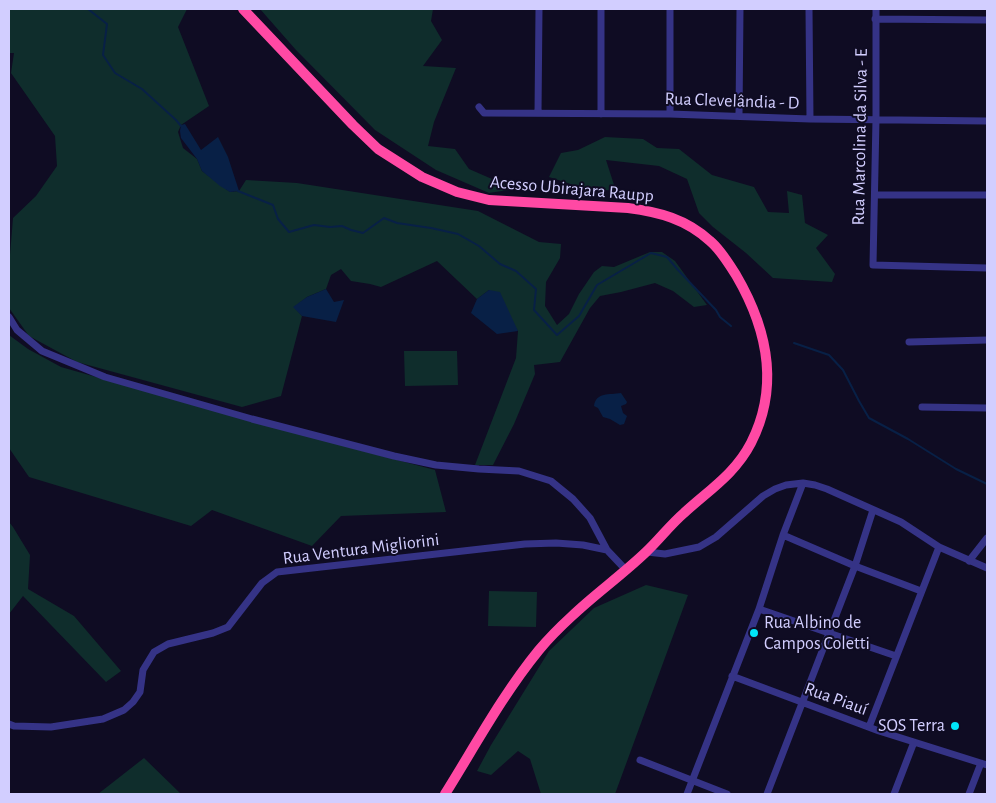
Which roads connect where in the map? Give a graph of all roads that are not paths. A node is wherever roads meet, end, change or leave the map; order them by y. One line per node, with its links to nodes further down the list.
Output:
1 (243, 9): 32 (highway, Acesso Ubirajara Raupp)
2 (539, 9): 11 (street)
3 (601, 9): 12 (street)
4 (670, 9): 13 (street)
5 (740, 9): 14 (street)
6 (809, 9): 15 (street)
7 (876, 9): 8 (street, Rua Marcolina da Silva - E)
8 (876, 19): 9 (street); 16 (street, Rua Marcolina da Silva - E)
9 (987, 20)
10 (479, 108): 11 (street, Rua Clevelândia - D)
11 (538, 114): 12 (street, Rua Clevelândia - D)
12 (601, 114): 13 (street, Rua Clevelândia - D)
13 (670, 114): 14 (street, Rua Clevelândia - D)
14 (739, 116): 15 (street, Rua Clevelândia - D)
15 (810, 119): 16 (street, Rua Clevelândia - D)
16 (876, 119): 17 (street, Rua Clevelândia - D); 18 (street, Rua Marcolina da Silva - E)
17 (987, 122)
18 (875, 195): 19 (street); 20 (street, Rua Marcolina da Silva - E)
19 (987, 195)
20 (987, 268)
21 (9, 316): 31 (street)
22 (987, 340): 23 (street)
23 (909, 342)
24 (922, 407): 25 (street)
25 (987, 408)
26 (803, 483): 27 (street); 28 (street); 32 (street)
27 (873, 510): 30 (street); 34 (street)
28 (783, 535): 34 (street); 38 (street)
29 (987, 538): 33 (street)
30 (939, 547): 33 (street); 37 (street)
31 (607, 550): 36 (street); 43 (street, Rua Ventura Migliorini)
32 (647, 552): 36 (highway, Acesso Ubirajara Raupp)
33 (969, 561): 35 (street)
34 (855, 566): 37 (street); 39 (street)
35 (987, 568)
36 (626, 570): 49 (highway, Acesso Ubirajara Raupp)
37 (921, 591): 40 (street)
38 (758, 609): 39 (street); 41 (street)
39 (829, 633): 40 (street); 42 (street)
40 (896, 656): 44 (street)
41 (732, 676): 42 (street, Rua Piauí); 48 (street)
42 (802, 703): 44 (street, Rua Piauí); 52 (street)
43 (9, 724)
44 (869, 727): 45 (street, Rua Piauí)
45 (914, 742): 47 (street, Rua Piauí); 53 (street)
46 (640, 760): 48 (street)
47 (984, 764): 54 (street)
48 (692, 780): 50 (street); 51 (street)
49 (445, 794)
50 (687, 794)
51 (727, 794)
52 (767, 794)
53 (894, 794)
54 (969, 794)

